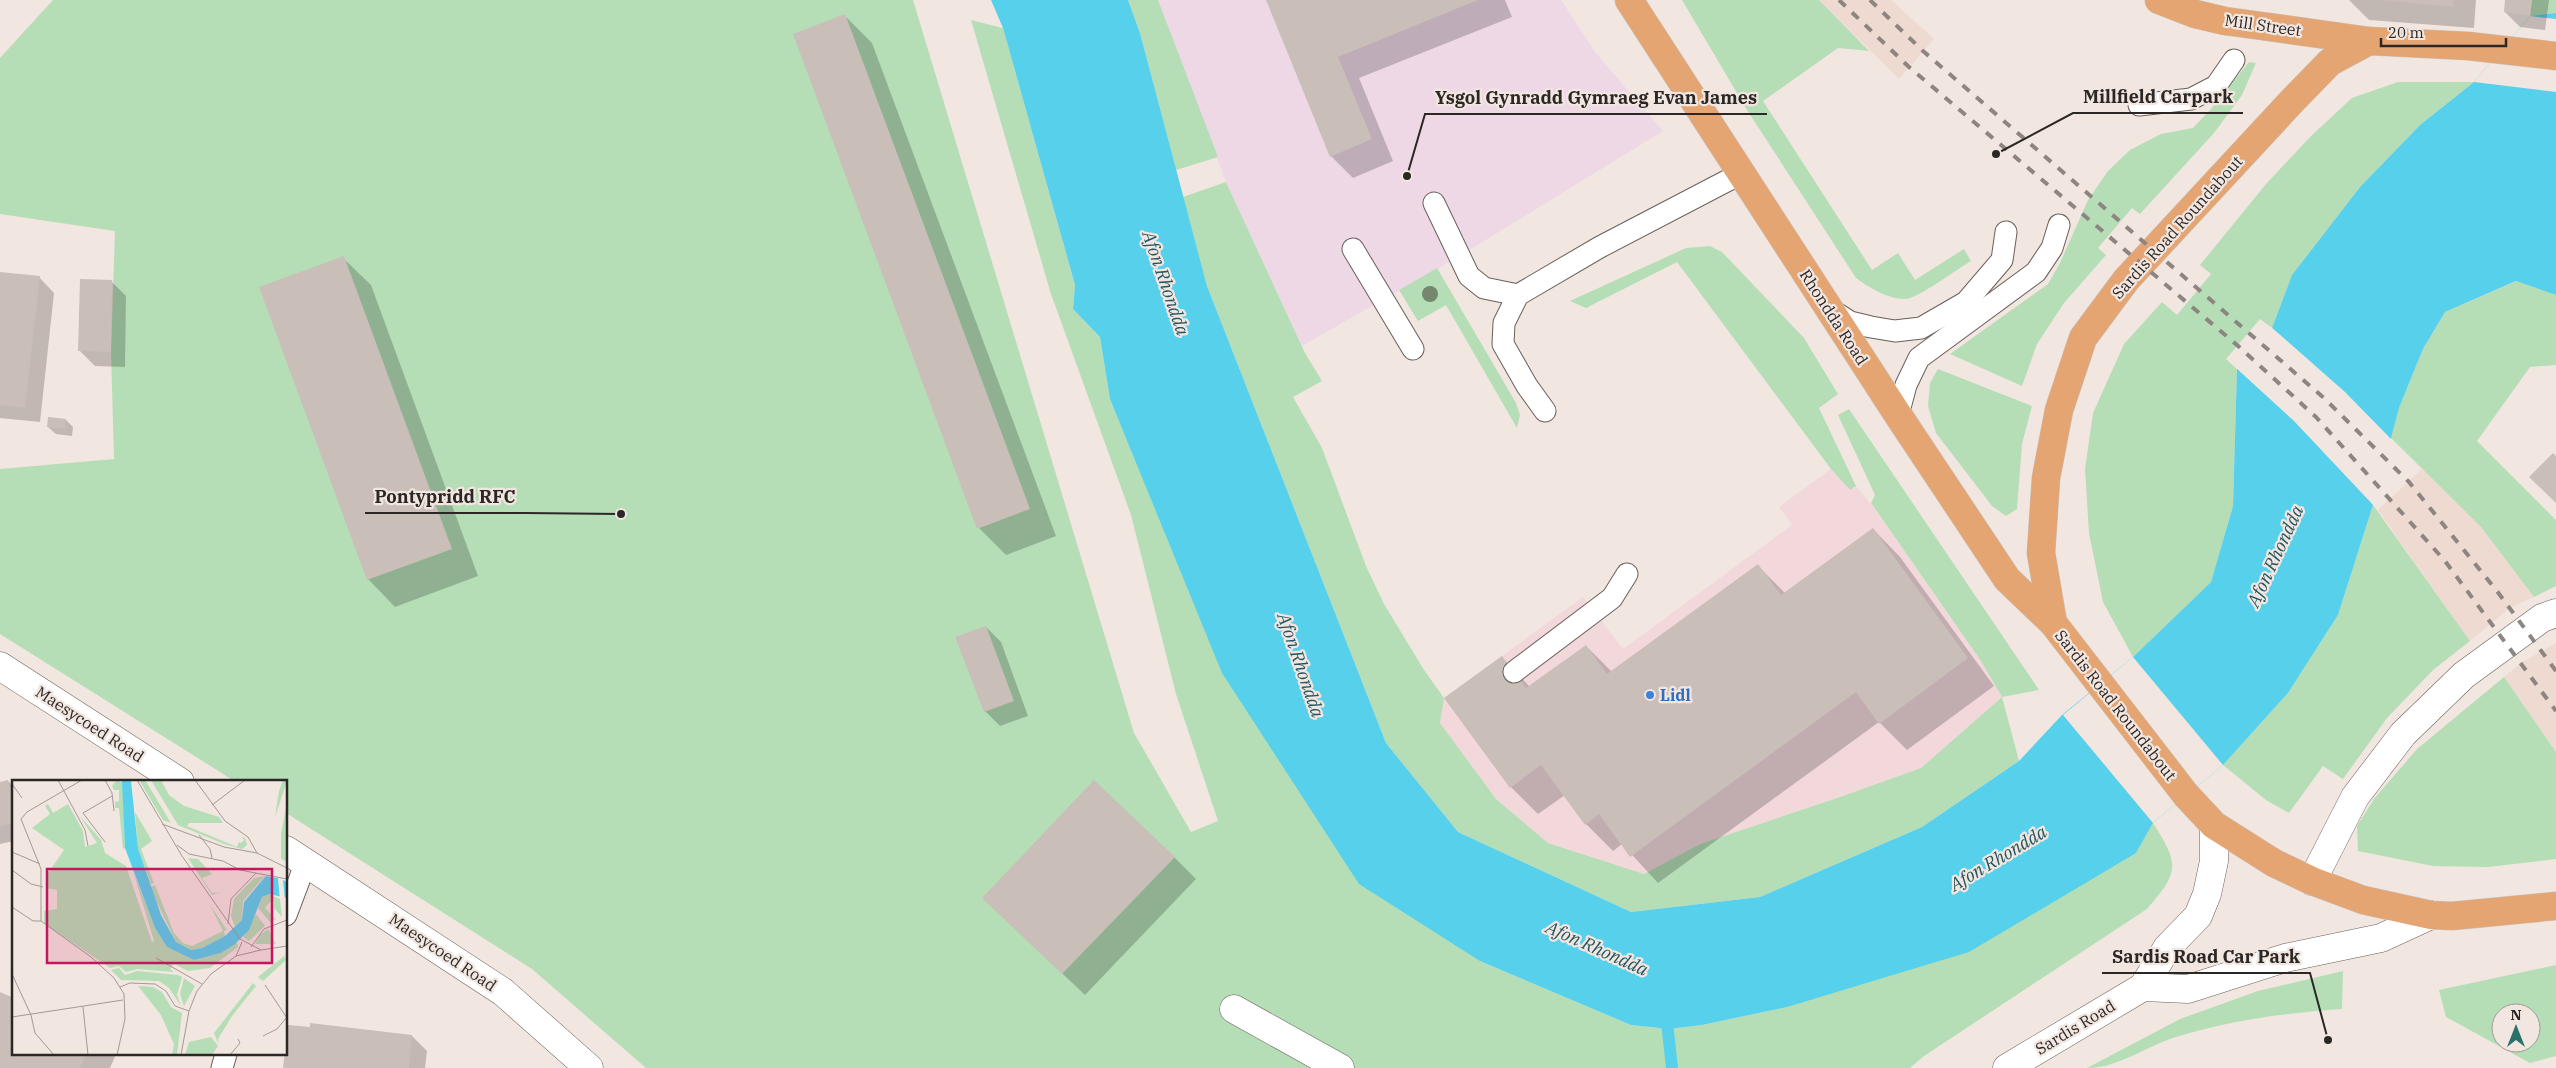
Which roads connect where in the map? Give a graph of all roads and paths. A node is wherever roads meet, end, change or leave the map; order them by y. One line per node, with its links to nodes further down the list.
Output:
1 (1629, 0): 7 (main road, Rhondda Road)
2 (2159, 0): 3 (main road, Mill Street, bridge)
3 (2369, 41): 4 (main road); 19 (main road, Sardis Road Roundabout)
4 (2556, 56)
5 (2234, 60): 6 (lane)
6 (2139, 105)
7 (1740, 174): 12 (lane); 13 (main road, Rhondda Road)
8 (1434, 203): 12 (lane)
9 (2060, 225): 16 (lane)
10 (2006, 232): 13 (lane)
11 (1353, 249): 14 (lane)
12 (1518, 295): 15 (lane)
13 (1830, 309): 16 (main road, Rhondda Road)
14 (1413, 349)
15 (1545, 411)
16 (1898, 414): 19 (main road, Rhondda Road)
17 (1627, 574): 21 (lane)
18 (2556, 613): 25 (street)
19 (2053, 623): 23 (main road, Sardis Road Roundabout)
20 (0, 666): 22 (street, Maesycoed Road)
21 (1514, 672)
22 (177, 780)
23 (2214, 825): 25 (main road, Sardis Road Roundabout); 29 (street)
24 (296, 856): 26 (lane); 31 (street, Maesycoed Road)
25 (2312, 881): 28 (main road, Sardis Road Roundabout)
26 (288, 903)
27 (2556, 906): 28 (main road, Sardis Road Roundabout)
28 (2431, 915): 29 (street)
29 (2143, 986): 33 (street, Sardis Road)
30 (1234, 1010): 32 (street)
31 (589, 1068)
32 (1340, 1068)
33 (2007, 1068)

